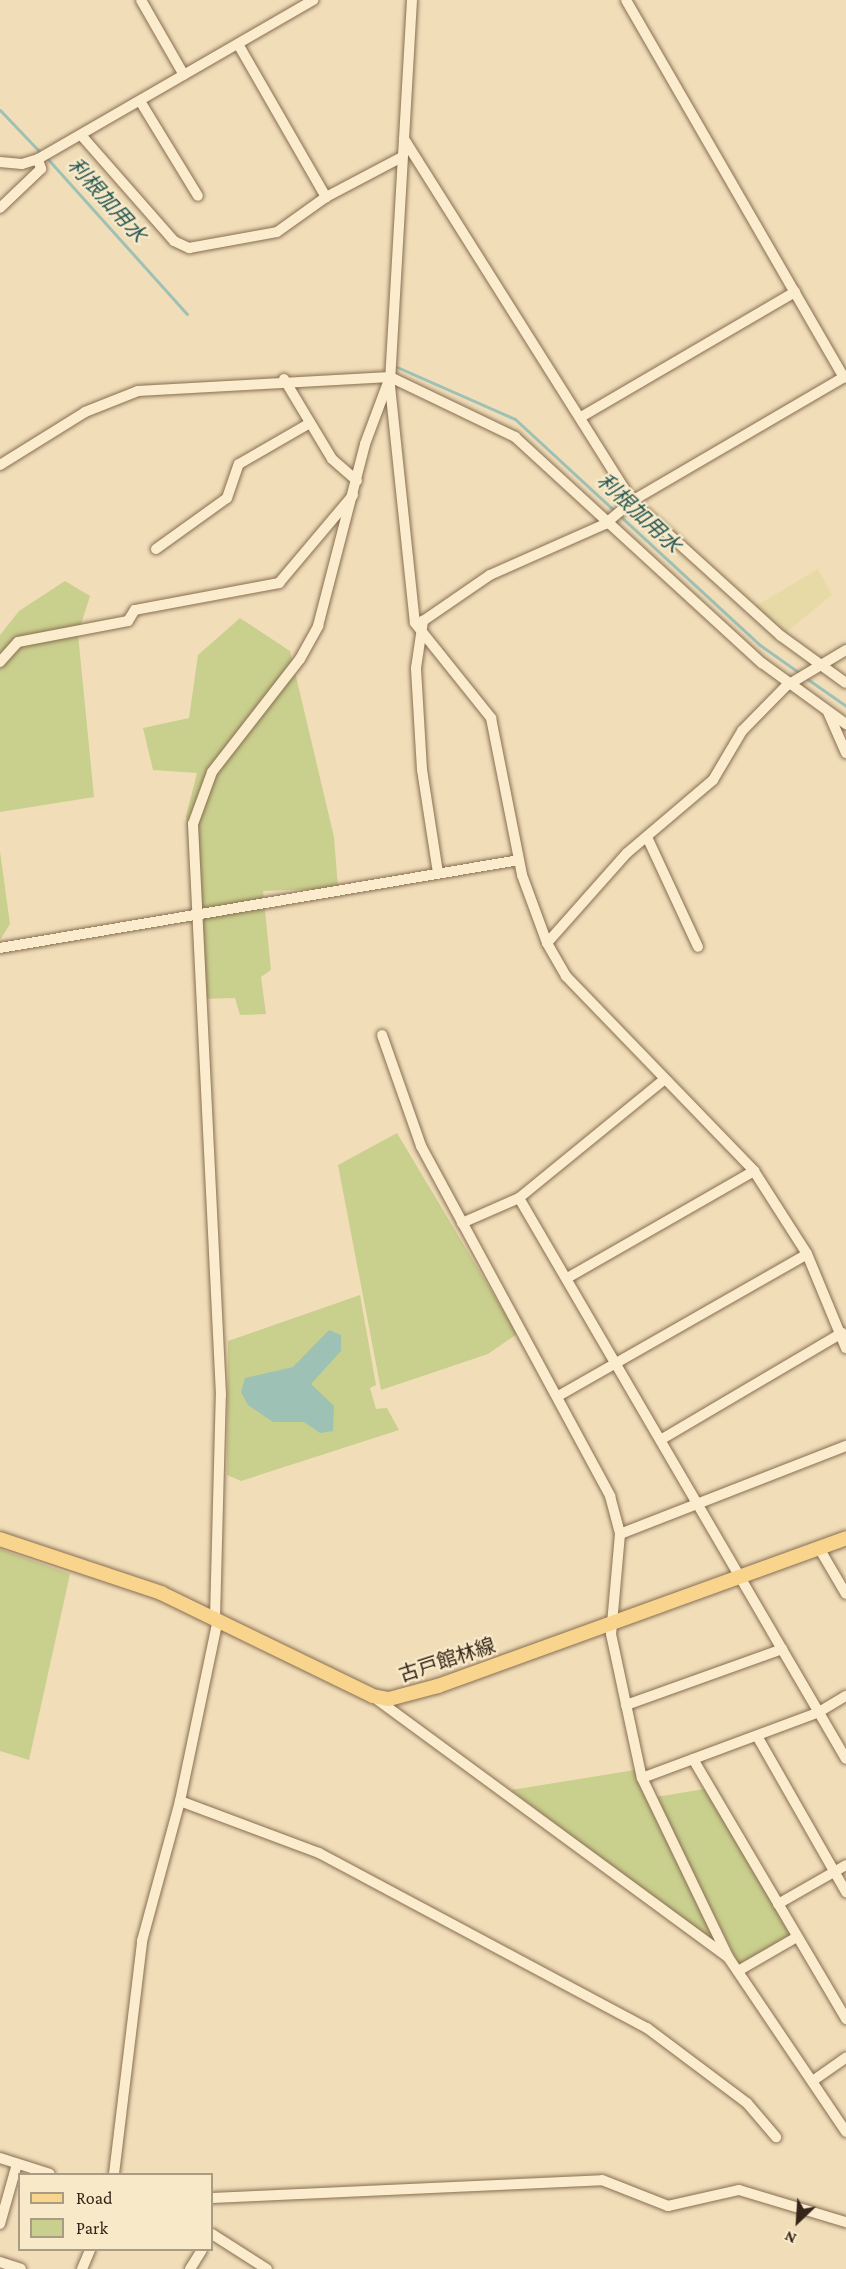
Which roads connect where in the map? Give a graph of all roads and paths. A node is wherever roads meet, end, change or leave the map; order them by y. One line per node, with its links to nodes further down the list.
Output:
1 (141, 0): 6 (street)
2 (313, 0): 5 (street)
3 (412, 0): 9 (street)
4 (626, 0): 16 (street)
5 (238, 44): 6 (street); 14 (street)
6 (184, 75): 7 (street)
7 (140, 101): 8 (street); 13 (street)
8 (81, 135): 11 (street); 14 (street)
9 (404, 139): 10 (street); 20 (street)
10 (402, 158): 14 (street); 17 (street)
11 (38, 159): 12 (street); 15 (street)
12 (0, 162)
13 (198, 196)
14 (326, 197)
15 (0, 208)
16 (795, 292): 18 (street); 20 (street)
17 (390, 377): 19 (street); 23 (street); 26 (street); 28 (street)
18 (845, 377): 25 (street)
19 (284, 379): 21 (street); 22 (street)
20 (581, 417): 25 (street)
21 (310, 423): 23 (street); 27 (street)
22 (0, 465)
23 (357, 481): 24 (street)
24 (354, 495): 30 (street); 40 (street)
25 (632, 501): 26 (street); 31 (street)
26 (616, 516): 28 (street); 33 (street)
27 (156, 549)
28 (418, 630): 38 (street); 39 (street)
29 (846, 650): 31 (street)
30 (0, 662)
31 (820, 666): 32 (street); 33 (street)
32 (846, 683)
33 (792, 684): 34 (street); 37 (street)
34 (828, 711): 35 (street); 36 (street)
35 (846, 724)
36 (846, 753)
37 (647, 837): 41 (street); 42 (street)
38 (519, 860): 39 (street); 41 (street)
39 (438, 873): 40 (street)
40 (198, 911): 43 (street); 64 (street)
41 (547, 943): 45 (street)
42 (698, 947)
43 (0, 948)
44 (382, 1035): 48 (street)
45 (665, 1079): 46 (street); 47 (street)
46 (754, 1171): 49 (street); 50 (street)
47 (519, 1198): 48 (street); 50 (street)
48 (462, 1223): 54 (street)
49 (807, 1254): 51 (street); 53 (street)
50 (569, 1277): 53 (street)
51 (842, 1334): 52 (street); 55 (street)
52 (846, 1348)
53 (616, 1364): 54 (street); 55 (street)
54 (560, 1395): 58 (street)
55 (662, 1439): 57 (street)
56 (846, 1446): 57 (street)
57 (697, 1502): 58 (street); 62 (street)
58 (620, 1534): 65 (street)
59 (846, 1538): 61 (main road, 古戸館林線)
60 (0, 1539): 64 (main road, 古戸館林線)
61 (819, 1548): 62 (main road, 古戸館林線); 63 (street)
62 (741, 1576): 65 (main road, 古戸館林線); 66 (street)
63 (846, 1594)
64 (217, 1618): 67 (main road, 古戸館林線); 75 (street)
65 (610, 1624): 67 (main road, 古戸館林線); 69 (street)
66 (782, 1648): 69 (street); 70 (street)
67 (373, 1696): 81 (street)
68 (846, 1696): 70 (street)
69 (626, 1705): 74 (street)
70 (819, 1712): 71 (street); 72 (street)
71 (757, 1736): 73 (street); 77 (street)
72 (846, 1759)
73 (693, 1760): 74 (street); 79 (street)
74 (642, 1778): 81 (street)
75 (180, 1801): 87 (street); 91 (street)
76 (846, 1865): 77 (street)
77 (834, 1872): 78 (street); 79 (street)
78 (846, 1892)
79 (778, 1904): 80 (street)
80 (797, 1937): 82 (street); 83 (street)
81 (728, 1957): 82 (street)
82 (738, 1971): 85 (street)
83 (846, 2019)
84 (846, 2058): 85 (street)
85 (814, 2080): 86 (street)
86 (846, 2132)
87 (776, 2137)
88 (0, 2158): 89 (street)
89 (17, 2164): 90 (street); 94 (street)
90 (44, 2173)
91 (114, 2173)
92 (213, 2199): 93 (street)
93 (846, 2222)
94 (0, 2224)
95 (213, 2235): 102 (street)
96 (90, 2251): 100 (street)
97 (201, 2251): 101 (street)
98 (0, 2262): 99 (street)
99 (21, 2269)
100 (81, 2269)
101 (190, 2269)
102 (267, 2269)

